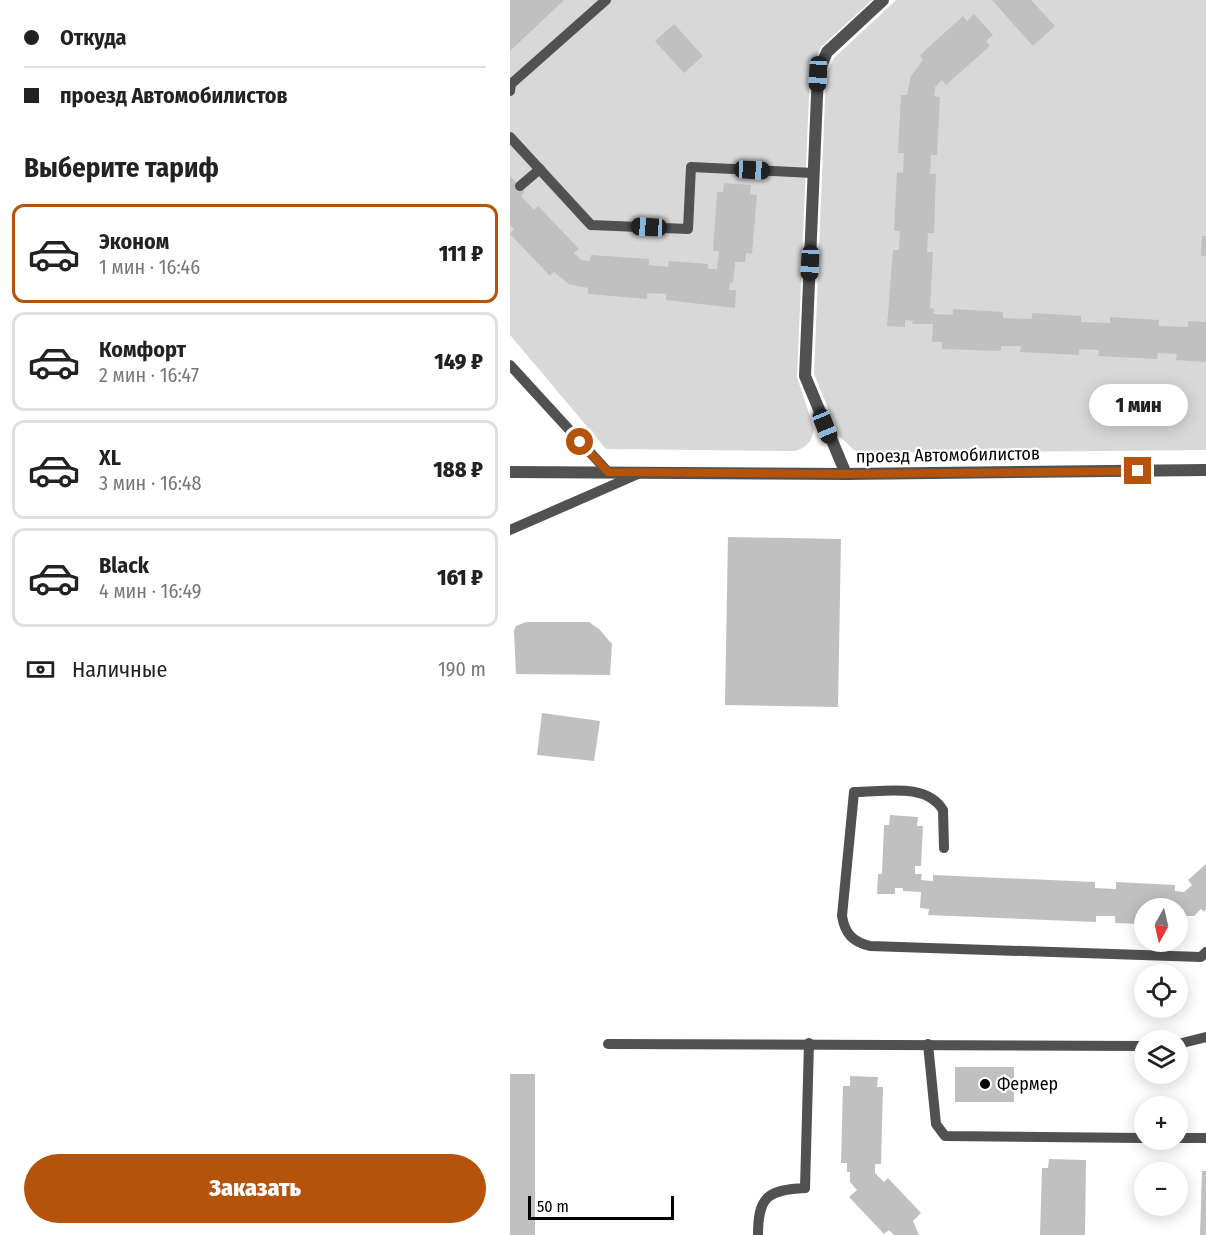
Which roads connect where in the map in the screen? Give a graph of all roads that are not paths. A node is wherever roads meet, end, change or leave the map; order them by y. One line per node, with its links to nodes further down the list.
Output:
1 (606, 0): 3 (lane)
2 (884, 0): 6 (street)
3 (510, 91)
4 (510, 137): 5 (lane)
5 (540, 169): 6 (lane); 7 (lane)
6 (813, 172): 13 (street)
7 (520, 186)
8 (510, 365): 11 (lane)
9 (1206, 470): 13 (street, проезд Автомобилистов)
10 (510, 472): 11 (street, проезд Автомобилистов)
11 (608, 472): 12 (street, проезд Автомобилистов)
12 (641, 473): 13 (street, проезд Автомобилистов); 14 (lane)
13 (846, 474)
14 (510, 530)
15 (944, 848): 16 (lane)
16 (1206, 952)
17 (1206, 1037): 18 (lane)
18 (1188, 1042)
19 (809, 1043): 20 (lane); 21 (lane); 26 (lane)
20 (608, 1044)
21 (928, 1044): 22 (lane); 23 (lane)
22 (1134, 1046)
23 (1134, 1138)
24 (1188, 1138): 25 (lane)
25 (1206, 1138)
26 (758, 1235)

